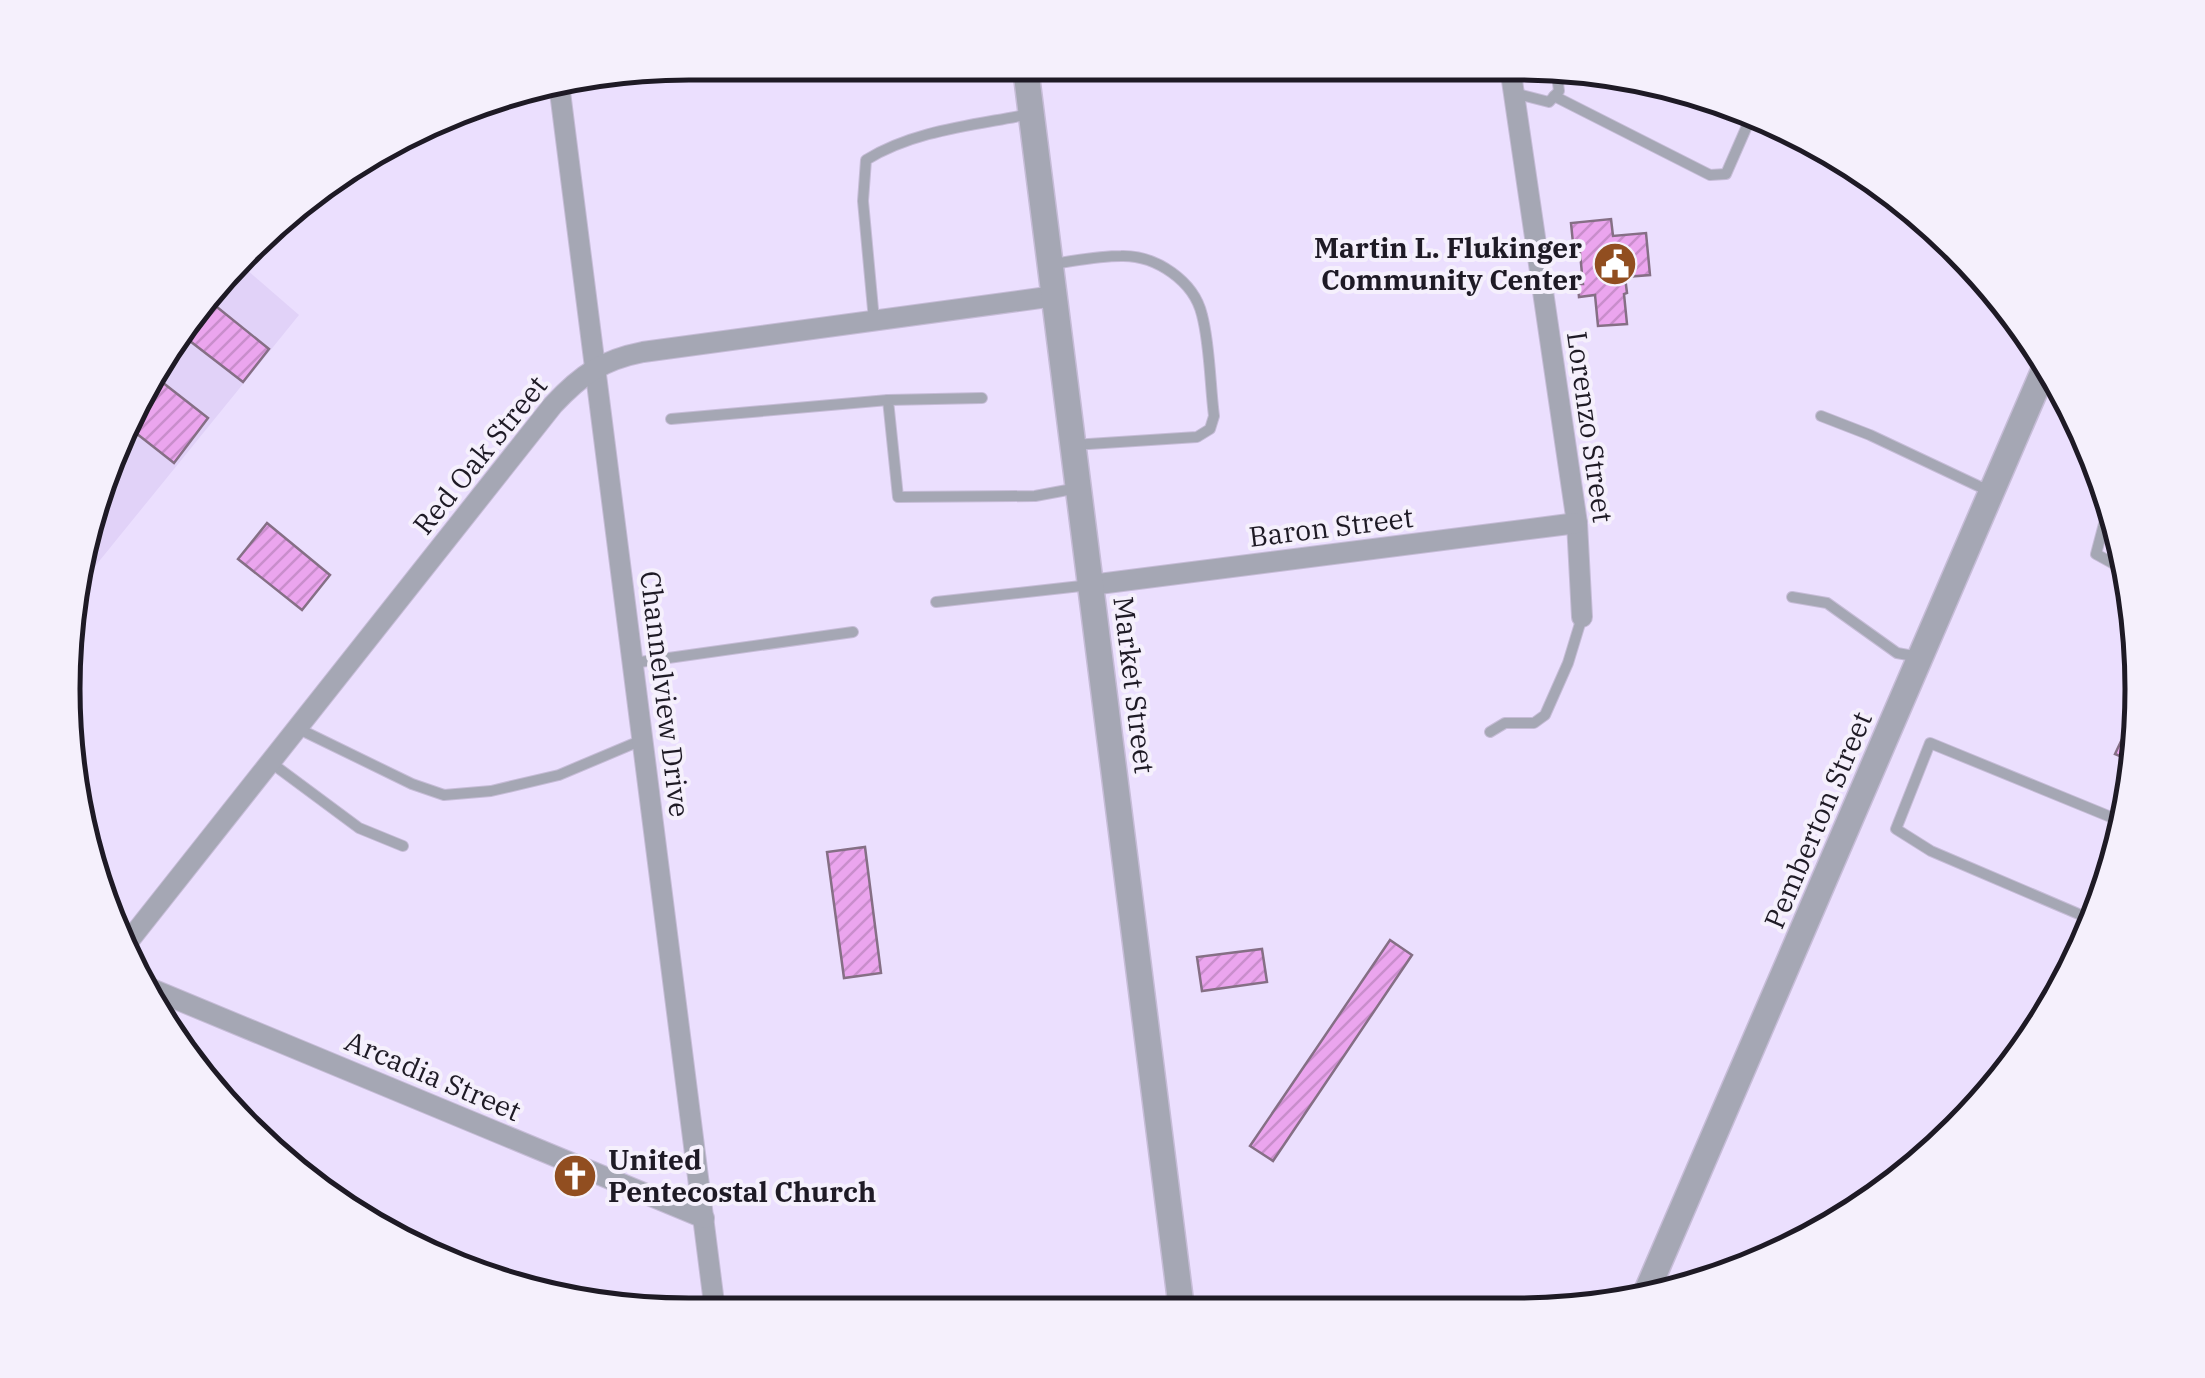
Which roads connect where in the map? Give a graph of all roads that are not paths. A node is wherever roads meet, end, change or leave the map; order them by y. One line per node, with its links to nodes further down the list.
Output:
1 (1027, 80): 7 (street, Market Street)
2 (1512, 80): 4 (street, Lorenzo Street)
3 (1557, 81): 6 (lane)
4 (1514, 93): 6 (lane); 21 (street, Lorenzo Street)
5 (560, 94): 12 (street, Channelview Drive)
6 (1554, 96): 8 (lane)
7 (1031, 114): 9 (street, Market Street); 11 (lane)
8 (1747, 125)
9 (1050, 264): 10 (street, Market Street); 18 (lane)
10 (1054, 296): 11 (street, Red Oak Street); 18 (street, Market Street)
11 (874, 320): 12 (street, Red Oak Street)
12 (595, 367): 30 (street, Channelview Drive); 31 (street, Red Oak Street)
13 (2040, 381): 20 (street, Pemberton Street)
14 (982, 398): 15 (lane)
15 (888, 400): 17 (lane); 19 (lane)
16 (1822, 416): 20 (lane)
17 (671, 420)
18 (1074, 445): 19 (street, Market Street)
19 (1079, 488): 24 (street, Market Street)
20 (1992, 493): 29 (street, Pemberton Street)
21 (1578, 524): 24 (street, Baron Street); 27 (street, Lorenzo Street)
22 (2103, 528): 23 (lane)
23 (2111, 563)
24 (1092, 585): 26 (lane); 43 (street, Market Street)
25 (1792, 597): 29 (lane)
26 (936, 602)
27 (1582, 617): 32 (lane)
28 (853, 632): 30 (lane)
29 (1920, 658): 41 (street, Pemberton Street)
30 (633, 663): 33 (street, Channelview Drive)
31 (297, 728): 33 (lane); 34 (street, Red Oak Street)
32 (1490, 732)
33 (642, 740): 40 (street, Channelview Drive)
34 (270, 762): 36 (lane); 38 (street, Red Oak Street)
35 (2111, 817): 37 (lane)
36 (402, 846)
37 (2082, 915)
38 (133, 936)
39 (161, 992): 40 (street, Arcadia Street)
40 (704, 1218): 42 (street, Channelview Drive)
41 (1651, 1282)
42 (713, 1298)
43 (1180, 1298)

